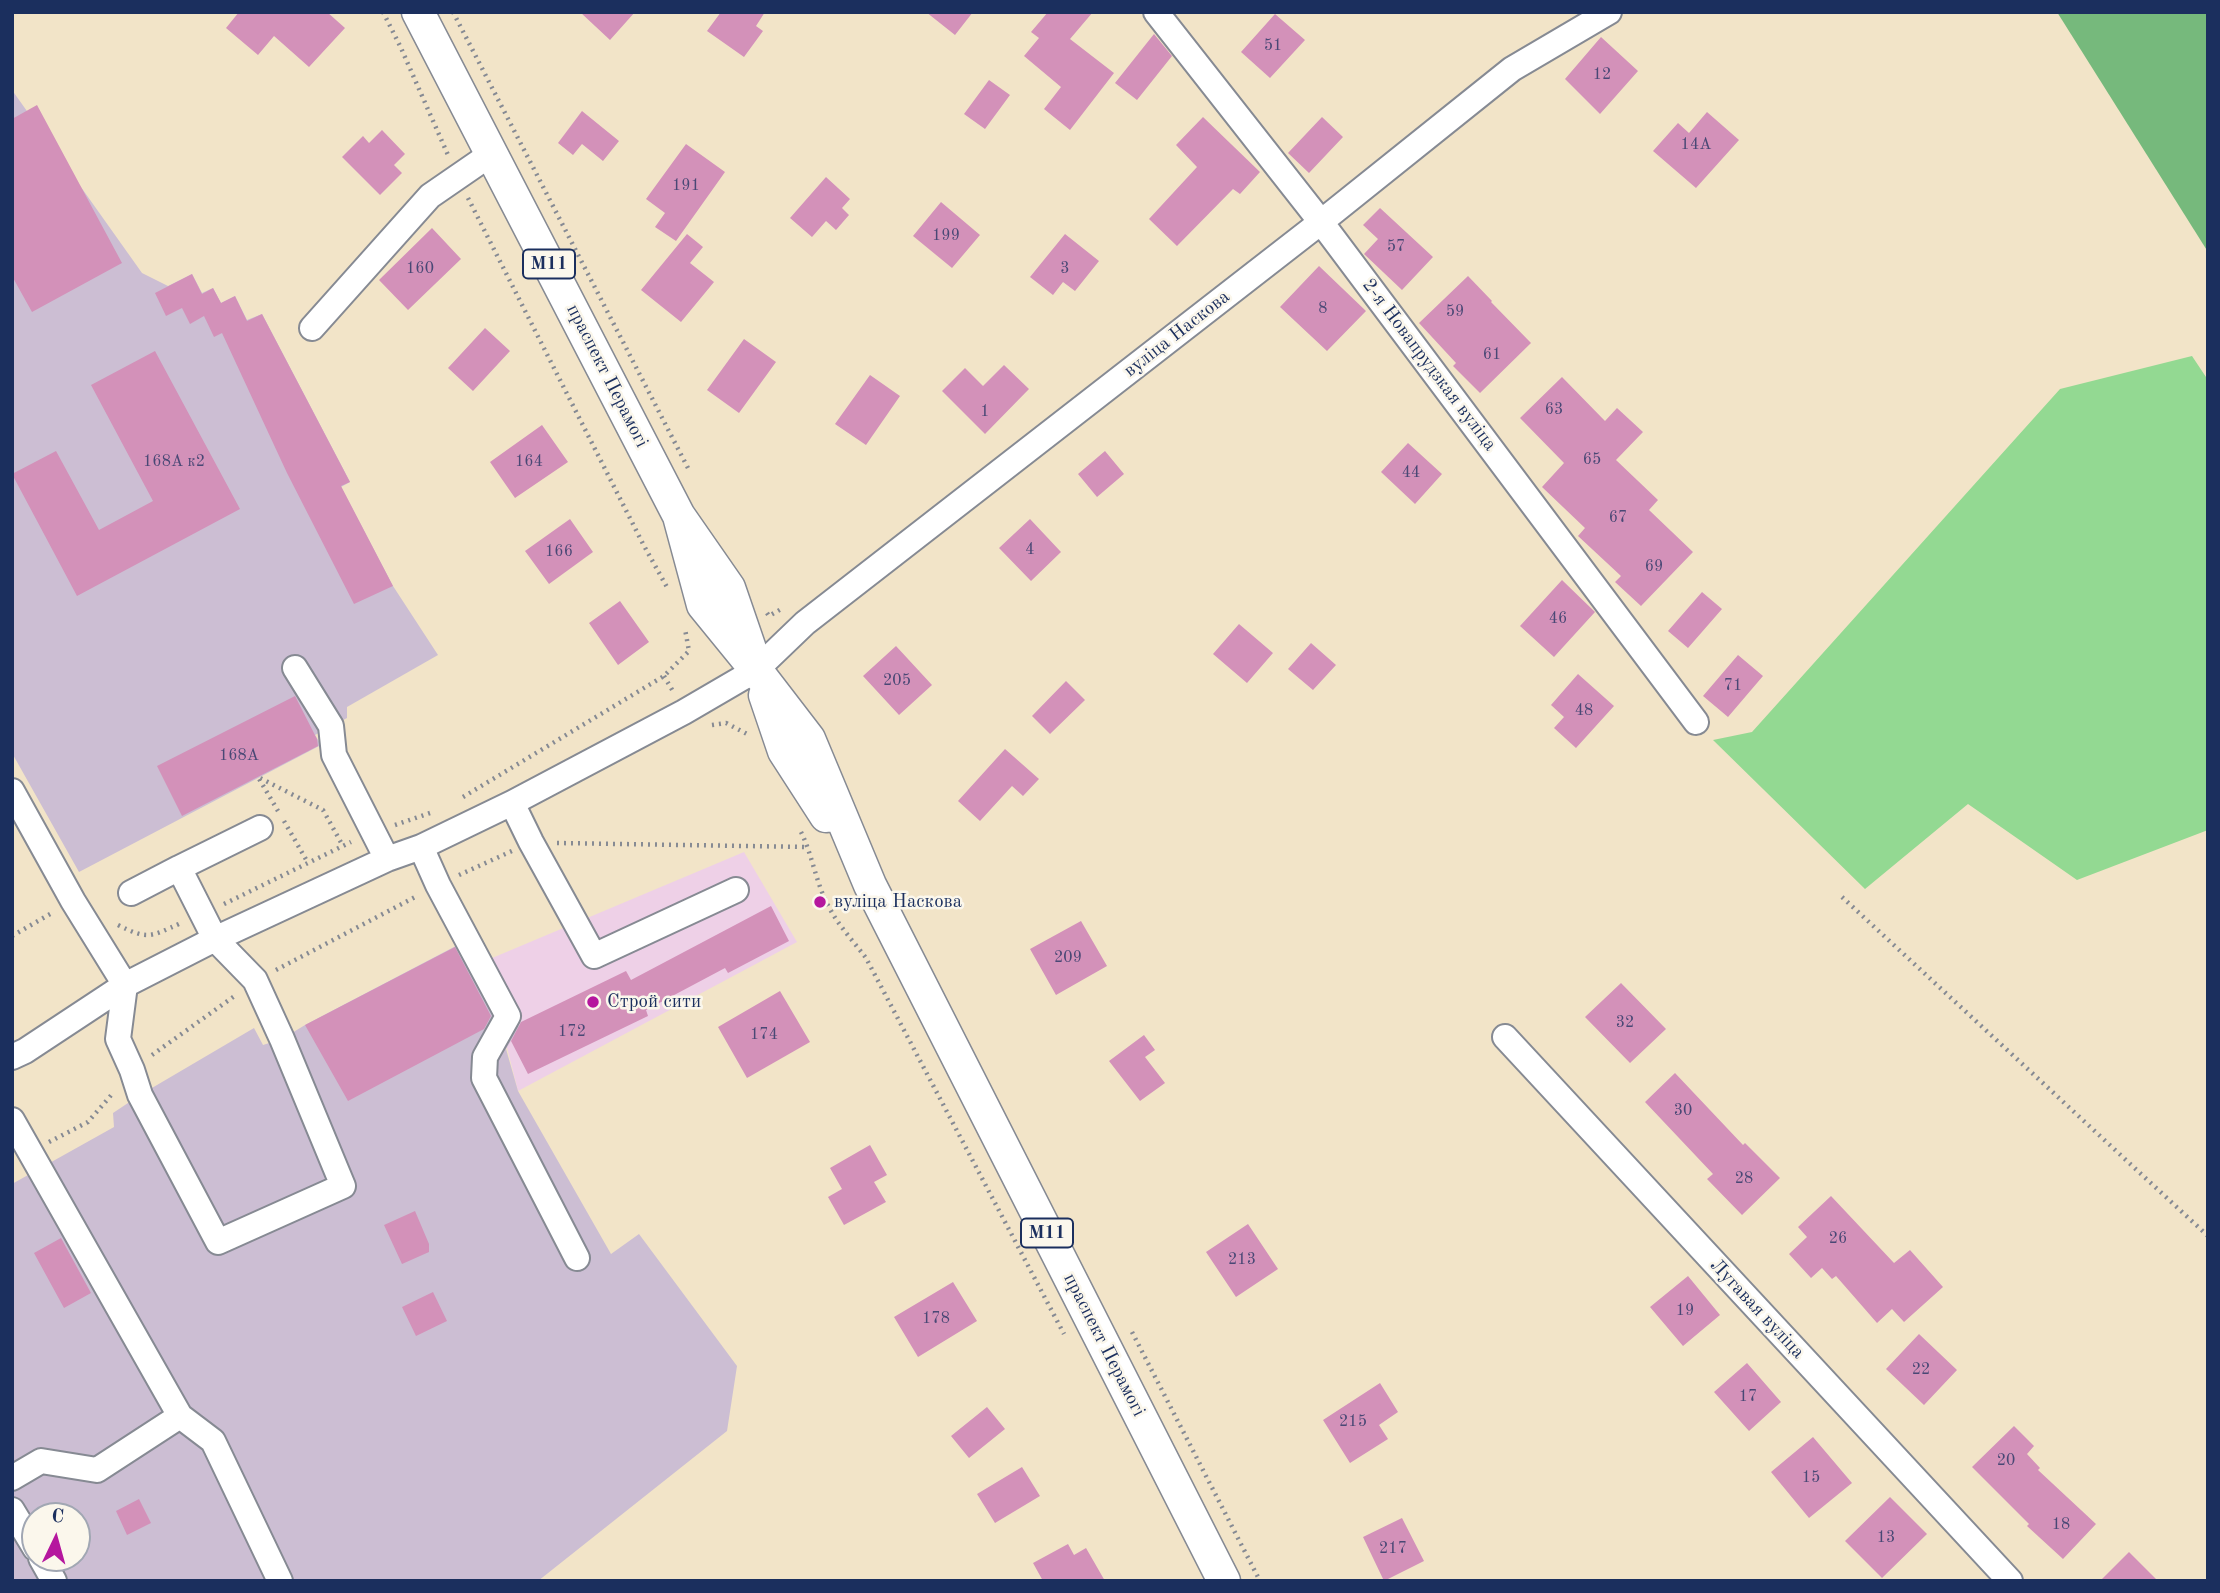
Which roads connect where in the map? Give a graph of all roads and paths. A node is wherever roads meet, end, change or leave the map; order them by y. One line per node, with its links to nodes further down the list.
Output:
1 (383, 12): 7 (path)
2 (418, 12): 6 (main road, праспект Перамогі / М11)
3 (453, 12): 10 (path)
4 (1156, 12): 8 (street, 2-я Новапрудзкая вуліца)
5 (1609, 12): 8 (street, вуліца Наскова)
6 (491, 153): 7 (street); 11 (main road, праспект Перамогі / М11)
7 (457, 178): 9 (street); 12 (path)
8 (1321, 222): 15 (street, вуліца Наскова); 16 (street, 2-я Новапрудзкая вуліца)
9 (312, 328)
10 (694, 478)
11 (679, 516): 13 (main road, праспект Перамогі / М11); 15 (main road, праспект Перамогі / М11)
12 (670, 593)
13 (703, 605): 15 (main road, праспект Перамогі / М11); 18 (path)
14 (295, 668): 23 (street)
15 (756, 670): 19 (street, вуліца Наскова); 46 (main road, праспект Перамогі / М11)
16 (1696, 722)
17 (12, 791): 34 (street)
18 (454, 802)
19 (512, 803): 25 (street, вуліца Наскова); 29 (street)
20 (431, 813): 23 (path)
21 (796, 822): 42 (path)
22 (260, 828): 28 (street)
23 (374, 832): 24 (path); 26 (street)
24 (343, 846): 27 (path); 27 (path)
25 (421, 847): 26 (street, вуліца Наскова); 41 (street)
26 (387, 859): 33 (street, вуліца Наскова)
27 (308, 863): 31 (path)
28 (179, 868): 30 (street); 33 (street)
29 (736, 890)
30 (131, 893)
31 (244, 894)
32 (1842, 897): 40 (path)
33 (215, 939): 34 (street, вуліца Наскова); 37 (street)
34 (125, 985): 36 (street, вуліца Наскова); 37 (street)
35 (1505, 1037): 47 (street, Лугавая вуліца)
36 (12, 1057)
37 (132, 1070): 39 (path)
38 (12, 1120): 39 (street)
39 (31, 1152): 43 (street)
40 (2208, 1236)
41 (576, 1258)
42 (1067, 1340)
43 (180, 1416): 44 (street); 45 (street)
44 (12, 1478)
45 (280, 1581)
46 (1224, 1581)
47 (2010, 1581)

